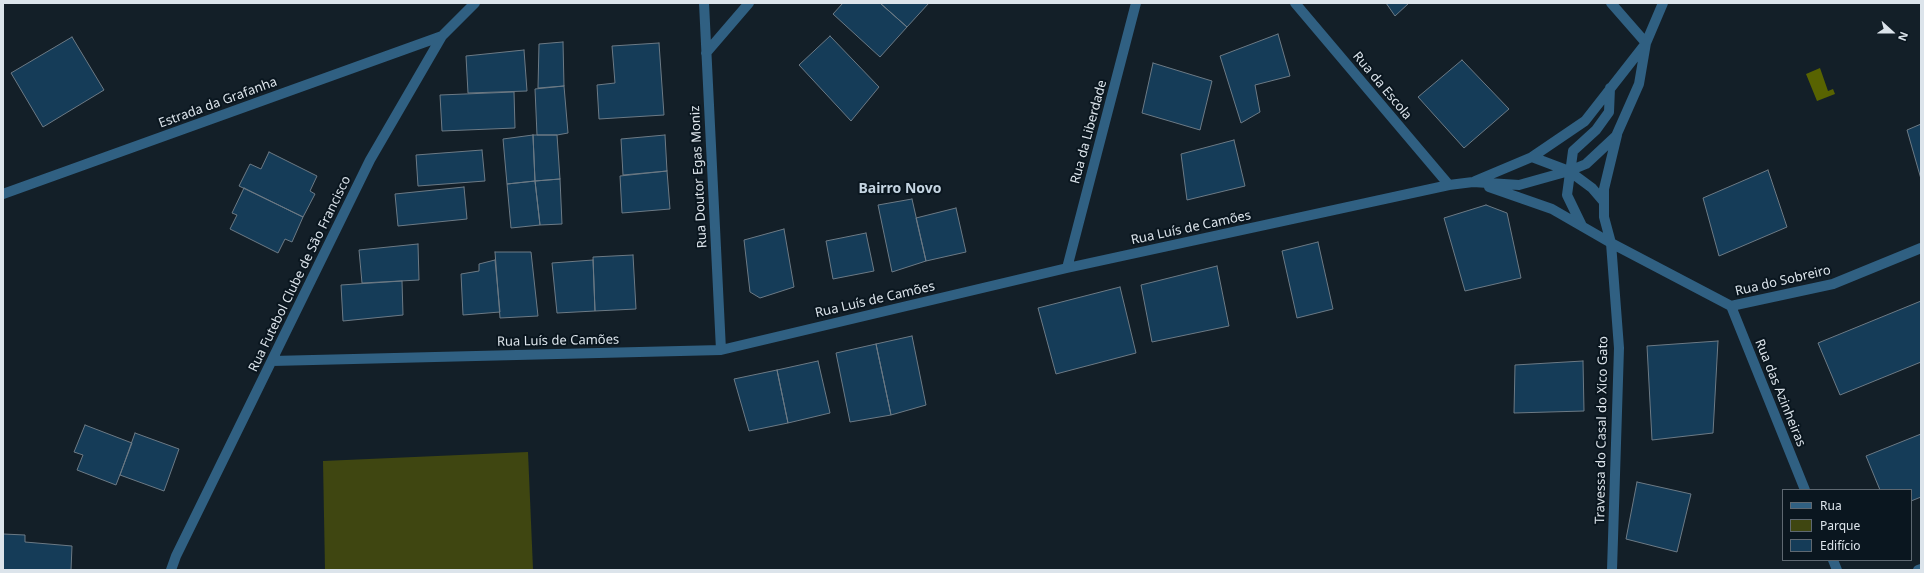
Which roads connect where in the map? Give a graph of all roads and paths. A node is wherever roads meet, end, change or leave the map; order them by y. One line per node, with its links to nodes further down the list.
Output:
1 (475, 3): 8 (street, Rua Futebol Clube de São Francisco)
2 (704, 3): 10 (street, Rua Doutor Egas Moniz)
3 (749, 3): 10 (street)
4 (1136, 3): 22 (street, Rua da Liberdade)
5 (1295, 3): 16 (street, Rua da Escola)
6 (1611, 3): 9 (street)
7 (1663, 3): 9 (street)
8 (442, 36): 17 (street, Estrada da Grafanha); 25 (street, Rua Futebol Clube de São Francisco)
9 (1646, 42): 11 (street); 12 (street)
10 (706, 53): 24 (street, Rua Doutor Egas Moniz)
11 (1610, 88): 13 (street); 14 (street)
12 (1618, 133): 14 (street); 18 (street)
13 (1532, 158): 14 (street); 15 (street)
14 (1569, 171): 15 (street); 18 (street); 19 (street)
15 (1473, 182): 16 (street, Rua Luís de Camões); 19 (street, Rua do Sobreiro)
16 (1449, 185): 22 (street, Rua Luís de Camões)
17 (3, 194)
18 (1604, 202): 20 (street)
19 (1582, 226): 20 (street, Rua do Sobreiro)
20 (1611, 243): 23 (street, Rua do Sobreiro); 29 (street, Travessa do Casal do Xico Gato)
21 (1921, 248): 23 (street, Rua do Sobreiro)
22 (1067, 268): 24 (street, Rua Luís de Camões)
23 (1731, 306): 26 (street, Rua das Azinheiras)
24 (721, 350): 25 (street, Rua Luís de Camões)
25 (272, 361): 28 (street, Rua Futebol Clube de São Francisco)
26 (1805, 489)
27 (1834, 561): 30 (street)
28 (171, 570)
29 (1612, 570)
30 (1838, 570)

